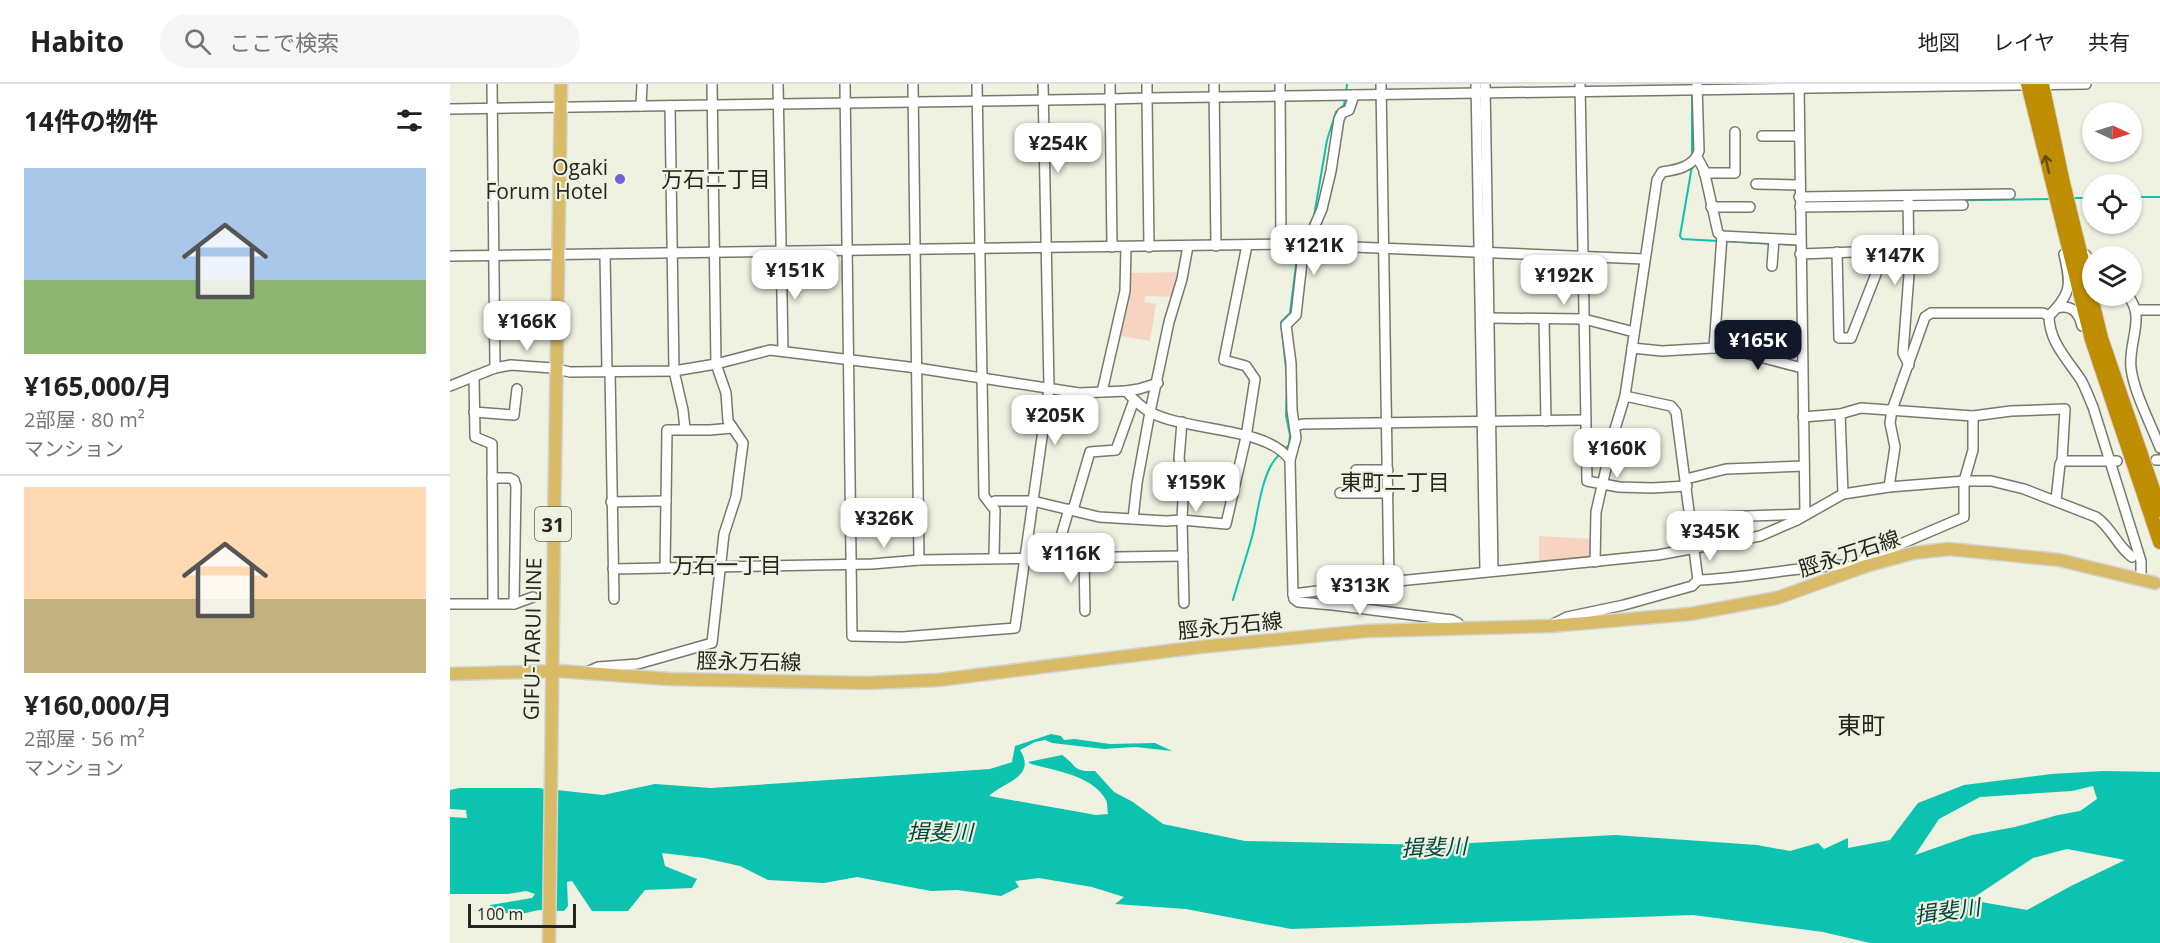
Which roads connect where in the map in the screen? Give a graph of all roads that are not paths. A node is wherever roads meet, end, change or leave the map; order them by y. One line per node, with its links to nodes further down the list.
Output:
1 (492, 84): 36 (street)
2 (561, 84): 34 (main road, GIFU-TARUI LINE / 31)
3 (642, 84): 31 (street)
4 (712, 84): 33 (street)
5 (778, 84): 30 (street)
6 (845, 84): 29 (street)
7 (913, 84): 28 (street)
8 (977, 84): 26 (street)
9 (1043, 84): 27 (street)
10 (1110, 84): 25 (street)
11 (1147, 84): 24 (street)
12 (1214, 84): 23 (street)
13 (1280, 84): 22 (street)
14 (2035, 84): 15 (street); 16 (street); 50 (highway); 51 (highway, one-way to 14)
15 (2086, 84)
16 (1798, 86): 17 (street); 39 (street)
17 (1692, 87): 18 (street); 40 (street)
18 (1580, 88): 20 (street); 81 (street)
19 (1382, 89): 20 (street); 21 (street); 65 (street)
20 (1480, 89): 72 (street)
21 (1354, 95): 22 (street); 57 (street)
22 (1280, 96): 23 (street); 55 (street)
23 (1214, 97): 24 (street); 59 (street)
24 (1147, 98): 25 (street); 63 (street)
25 (1110, 99): 27 (street); 61 (street)
26 (977, 101): 27 (street); 28 (street); 66 (street)
27 (1043, 101): 64 (street)
28 (913, 102): 29 (street); 69 (street)
29 (845, 104): 30 (street); 71 (street)
30 (778, 105): 33 (street); 68 (street)
31 (641, 106): 32 (street); 34 (street)
32 (670, 106): 33 (street); 74 (street)
33 (711, 106): 75 (street)
34 (560, 108): 36 (street); 78 (main road, GIFU-TARUI LINE / 31)
35 (450, 109): 36 (street)
36 (491, 109): 80 (street)
37 (1735, 132): 41 (street)
38 (1762, 136): 39 (street)
39 (1798, 136): 43 (street)
40 (1697, 157): 41 (street); 82 (street)
41 (1704, 173): 48 (street)
42 (1756, 184): 43 (street)
43 (1799, 185): 46 (street)
44 (2010, 194): 45 (street)
45 (1908, 201): 46 (street); 47 (street); 67 (street)
46 (1799, 202): 54 (street)
47 (1963, 205)
48 (1711, 207): 49 (street); 52 (street)
49 (1750, 207)
50 (2069, 208): 60 (street); 129 (highway)
51 (2062, 224): 86 (street); 98 (highway)
52 (1722, 236): 53 (street); 95 (street)
53 (1774, 239): 54 (street); 83 (street)
54 (1800, 240): 77 (street)
55 (1281, 244): 56 (street); 57 (street)
56 (1247, 245): 59 (street); 132 (street)
57 (1306, 245): 65 (street); 128 (street)
58 (1188, 246): 59 (street); 63 (street); 109 (street)
59 (1216, 246)
60 (2084, 246)
61 (1112, 247): 62 (street); 64 (street)
62 (1126, 247): 63 (street); 114 (street)
63 (1149, 247)
64 (1046, 248): 66 (street); 112 (street)
65 (1385, 248): 72 (street); 127 (street)
66 (980, 249): 69 (street); 108 (street)
67 (1909, 250): 70 (street); 100 (street)
68 (780, 251): 71 (street); 75 (street); 96 (street)
69 (914, 251): 71 (street); 102 (street)
70 (1876, 251): 73 (street); 73 (street)
71 (847, 252): 97 (street)
72 (1484, 252): 81 (street); 90 (street); 126 (street)
73 (1837, 252): 77 (street)
74 (672, 253): 75 (street); 76 (street); 106 (street)
75 (714, 253): 99 (street)
76 (605, 254): 78 (street); 105 (street)
77 (1800, 254): 103 (street)
78 (559, 255): 80 (street); 104 (main road, GIFU-TARUI LINE / 31)
79 (450, 256): 80 (street)
80 (493, 256): 101 (street)
81 (1583, 257): 82 (street); 92 (street)
82 (1644, 260): 93 (street)
83 (1772, 266)
84 (2098, 306): 129 (street)
85 (2135, 306): 87 (street)
86 (2057, 308): 89 (street); 98 (street)
87 (2136, 310): 88 (street); 133 (street)
88 (2160, 310)
89 (2049, 316): 100 (street); 136 (street)
90 (1489, 318): 91 (street); 126 (street)
91 (1544, 319): 92 (street); 124 (street)
92 (1584, 320): 93 (street); 123 (street)
93 (1634, 332): 94 (street)
94 (1632, 348): 95 (street); 115 (street)
95 (1714, 348): 103 (street)
96 (783, 350): 97 (street); 99 (street)
97 (849, 359): 102 (street); 169 (street)
98 (2098, 361): 159 (highway)
99 (716, 364): 106 (street); 130 (street)
100 (1909, 365): 117 (street)
101 (495, 368): 104 (street); 107 (street)
102 (917, 368): 108 (street); 167 (street)
103 (1802, 368): 122 (street)
104 (558, 370): 105 (street); 191 (main road, GIFU-TARUI LINE / 31)
105 (608, 371): 106 (street); 151 (street)
106 (674, 372): 131 (street)
107 (474, 376): 110 (street); 118 (street)
108 (982, 378): 112 (street); 152 (street)
109 (1158, 383): 113 (street); 119 (street)
110 (450, 386)
111 (517, 388): 118 (street)
112 (1049, 388): 114 (street); 150 (street)
113 (1126, 391): 114 (street); 116 (street)
114 (1102, 392)
115 (1625, 396): 142 (street); 143 (street)
116 (1134, 400): 119 (street); 153 (street)
117 (1892, 410): 120 (street); 121 (street); 144 (street)
118 (474, 412): 140 (street)
119 (1150, 412): 125 (street); 157 (street)
120 (1840, 414): 122 (street); 147 (street)
121 (1973, 416): 135 (street); 141 (street)
122 (1803, 417): 137 (street)
123 (1585, 420): 124 (street); 142 (street)
124 (1546, 421): 126 (street)
125 (1182, 422): 132 (street); 158 (street)
126 (1486, 422): 127 (street); 174 (street)
127 (1387, 424): 128 (street); 139 (street)
128 (1295, 426): 134 (street)
129 (2131, 427): 154 (highway)
130 (732, 428): 131 (street); 170 (street)
131 (685, 429): 149 (street)
132 (1246, 436): 134 (street); 158 (street)
133 (2160, 448)
134 (1290, 460): 179 (street)
135 (2062, 461): 136 (street); 148 (street)
136 (2113, 461): 175 (street)
137 (1804, 466): 143 (street); 155 (street)
138 (1356, 470): 139 (street)
139 (1388, 470): 146 (street)
140 (492, 478): 182 (street); 185 (street)
141 (1964, 481): 144 (street); 148 (street); 173 (street)
142 (1603, 482): 143 (street); 168 (street)
143 (1687, 482): 156 (street)
144 (1889, 487): 147 (street)
145 (1340, 493): 146 (street)
146 (1388, 493): 177 (street)
147 (1843, 494): 155 (street)
148 (2056, 500): 164 (street)
149 (666, 501): 151 (street); 171 (street)
150 (1033, 501): 152 (street); 153 (street); 166 (street)
151 (611, 502): 172 (street)
152 (991, 505): 165 (street)
153 (1071, 510): 157 (street); 162 (street)
154 (2160, 510)
155 (1805, 514): 156 (street); 160 (street)
156 (1692, 518): 160 (street)
157 (1133, 519): 158 (street)
158 (1182, 520): 161 (street)
159 (2160, 542)
160 (1695, 548): 168 (street); 176 (street)
161 (1184, 556): 163 (street); 183 (street)
162 (1055, 557): 163 (street); 166 (street)
163 (1084, 557): 186 (street)
164 (2132, 557)
165 (994, 558): 166 (street); 167 (street)
166 (1024, 558): 169 (street)
167 (919, 560): 169 (street)
168 (1595, 562): 174 (street)
169 (850, 564): 170 (street)
170 (721, 566): 171 (street); 189 (street)
171 (665, 567): 172 (street)
172 (613, 569): 181 (street)
173 (1850, 570): 175 (main road, 脛永万石線); 176 (street); 187 (main road, 脛永万石線)
174 (1489, 571): 177 (street)
175 (2141, 579): 178 (main road, 脛永万石線)
176 (1698, 580): 187 (street)
177 (1389, 582): 179 (street)
178 (2155, 583)
179 (1293, 594): 188 (street)
180 (533, 597): 185 (street)
181 (614, 599)
182 (493, 603): 184 (street); 185 (street)
183 (1184, 603)
184 (450, 604)
185 (514, 604)
186 (1085, 611)
187 (1550, 626): 188 (main road, 脛永万石線)
188 (1460, 629): 189 (main road, 脛永万石線)
189 (587, 672): 191 (main road, 脛永万石線)
190 (450, 674): 191 (main road, 脛永万石線)
191 (551, 675): 192 (main road, GIFU-TARUI LINE / 31)
192 (549, 943)

